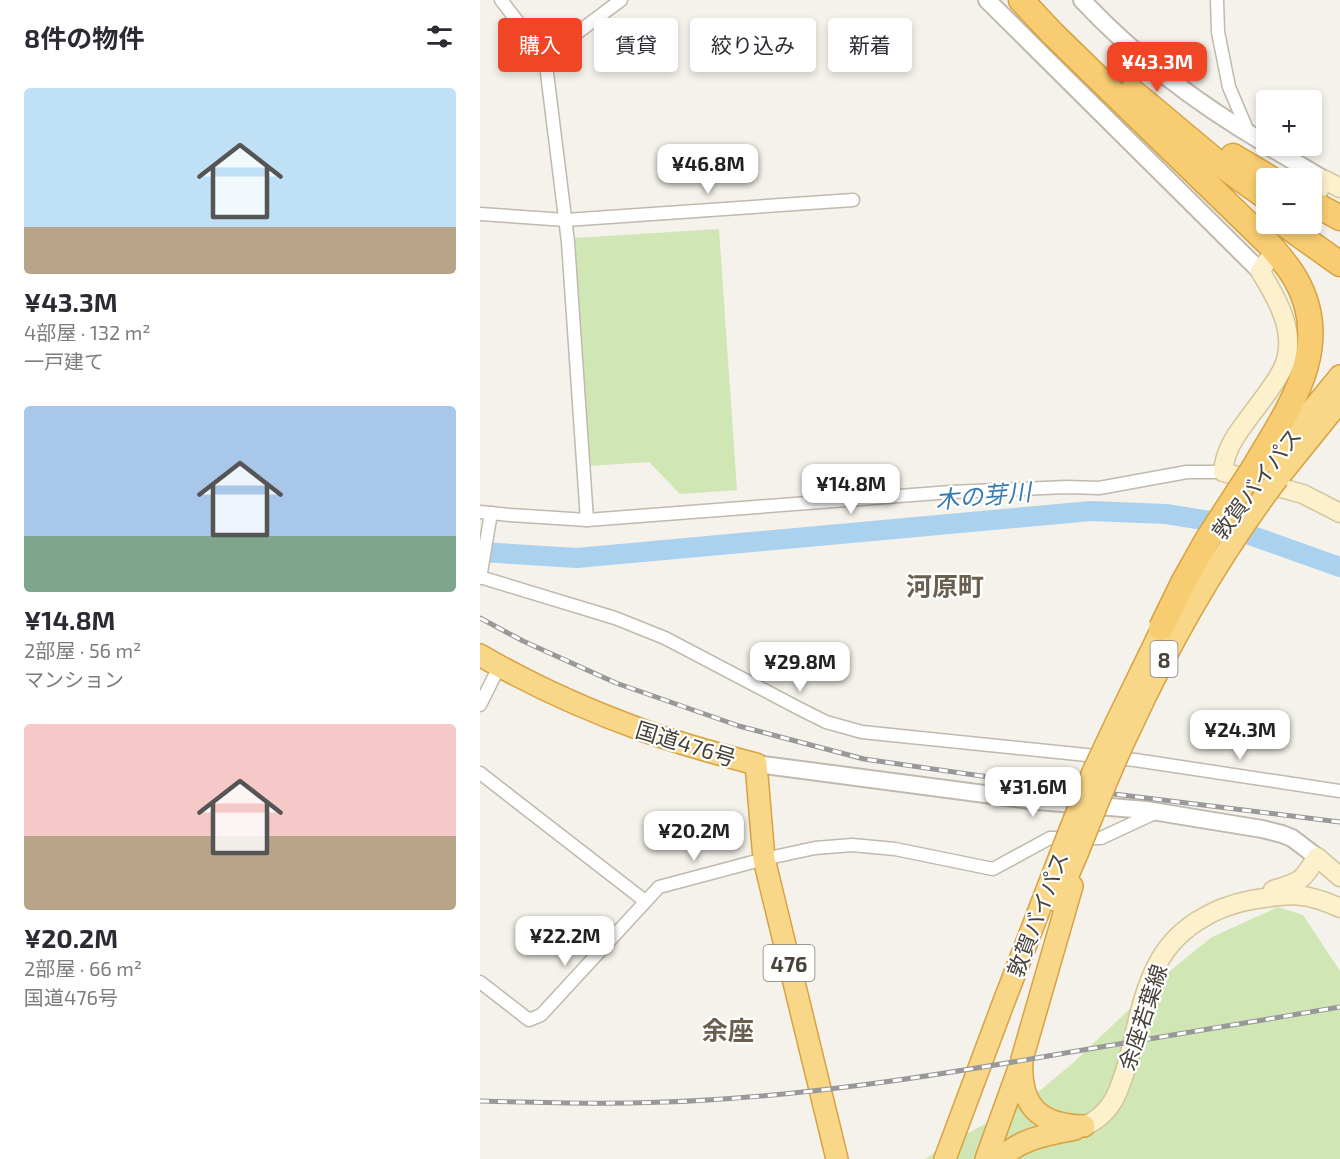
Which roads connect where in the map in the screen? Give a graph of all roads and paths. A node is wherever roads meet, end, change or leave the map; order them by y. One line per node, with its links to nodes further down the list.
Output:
1 (501, 0): 8 (street)
2 (621, 0): 9 (street)
3 (987, 0): 28 (street)
4 (1021, 0): 10 (highway)
5 (1039, 0): 12 (highway)
6 (1082, 0): 13 (street)
7 (1217, 0): 13 (street)
8 (515, 18)
9 (582, 29)
10 (1080, 60): 20 (highway); 32 (highway)
11 (547, 72): 23 (street)
12 (1114, 75): 16 (highway); 17 (highway)
13 (1250, 135): 14 (street)
14 (1256, 139)
15 (1280, 156): 18 (street)
16 (1256, 170)
17 (1256, 190)
18 (1323, 191): 22 (highway)
19 (853, 200): 23 (street)
20 (1256, 203)
21 (480, 214): 23 (street)
22 (1340, 218)
23 (566, 220): 35 (street)
24 (1298, 234): 27 (highway)
25 (1318, 234): 26 (highway)
26 (1340, 249)
27 (1340, 264)
28 (1265, 265): 31 (main road)
29 (1340, 376): 32 (highway, 敦賀バイパス / 8)
30 (1340, 401): 32 (highway, 敦賀バイパス / 8)
31 (1223, 472): 33 (main road); 35 (street)
32 (1265, 472): 37 (highway, bridge); 45 (highway, 敦賀バイパス / 8, bridge)
33 (1340, 513)
34 (487, 517): 35 (street); 36 (street)
35 (587, 520)
36 (481, 576): 43 (street)
37 (1161, 628): 45 (highway, 敦賀バイパス / 8, bridge)
38 (480, 655): 39 (highway, 国道476号)
39 (499, 667): 40 (street); 41 (highway, 国道476号)
40 (480, 705)
41 (756, 764): 44 (street); 47 (highway, 国道476号 / 476)
42 (480, 773): 49 (street)
43 (1340, 792)
44 (1157, 812): 46 (street); 47 (street)
45 (1074, 853): 53 (highway, 敦賀バイパス / 8); 54 (highway); 58 (highway, 敦賀バイパス / 8)
46 (1317, 856): 48 (main road); 50 (main road, 余座若葉線)
47 (764, 859): 49 (street); 56 (highway, 国道476号 / 476)
48 (1339, 871)
49 (645, 901): 52 (street)
50 (1244, 902): 51 (main road, 余座若葉線); 55 (main road, 余座若葉線)
51 (1340, 908)
52 (480, 982)
53 (1003, 1004): 57 (highway); 58 (highway, 敦賀バイパス / 8)
54 (1022, 1059): 55 (highway); 59 (highway)
55 (1084, 1126): 60 (highway)
56 (837, 1159)
57 (930, 1159)
58 (945, 1159)
59 (986, 1159)
60 (999, 1159)

